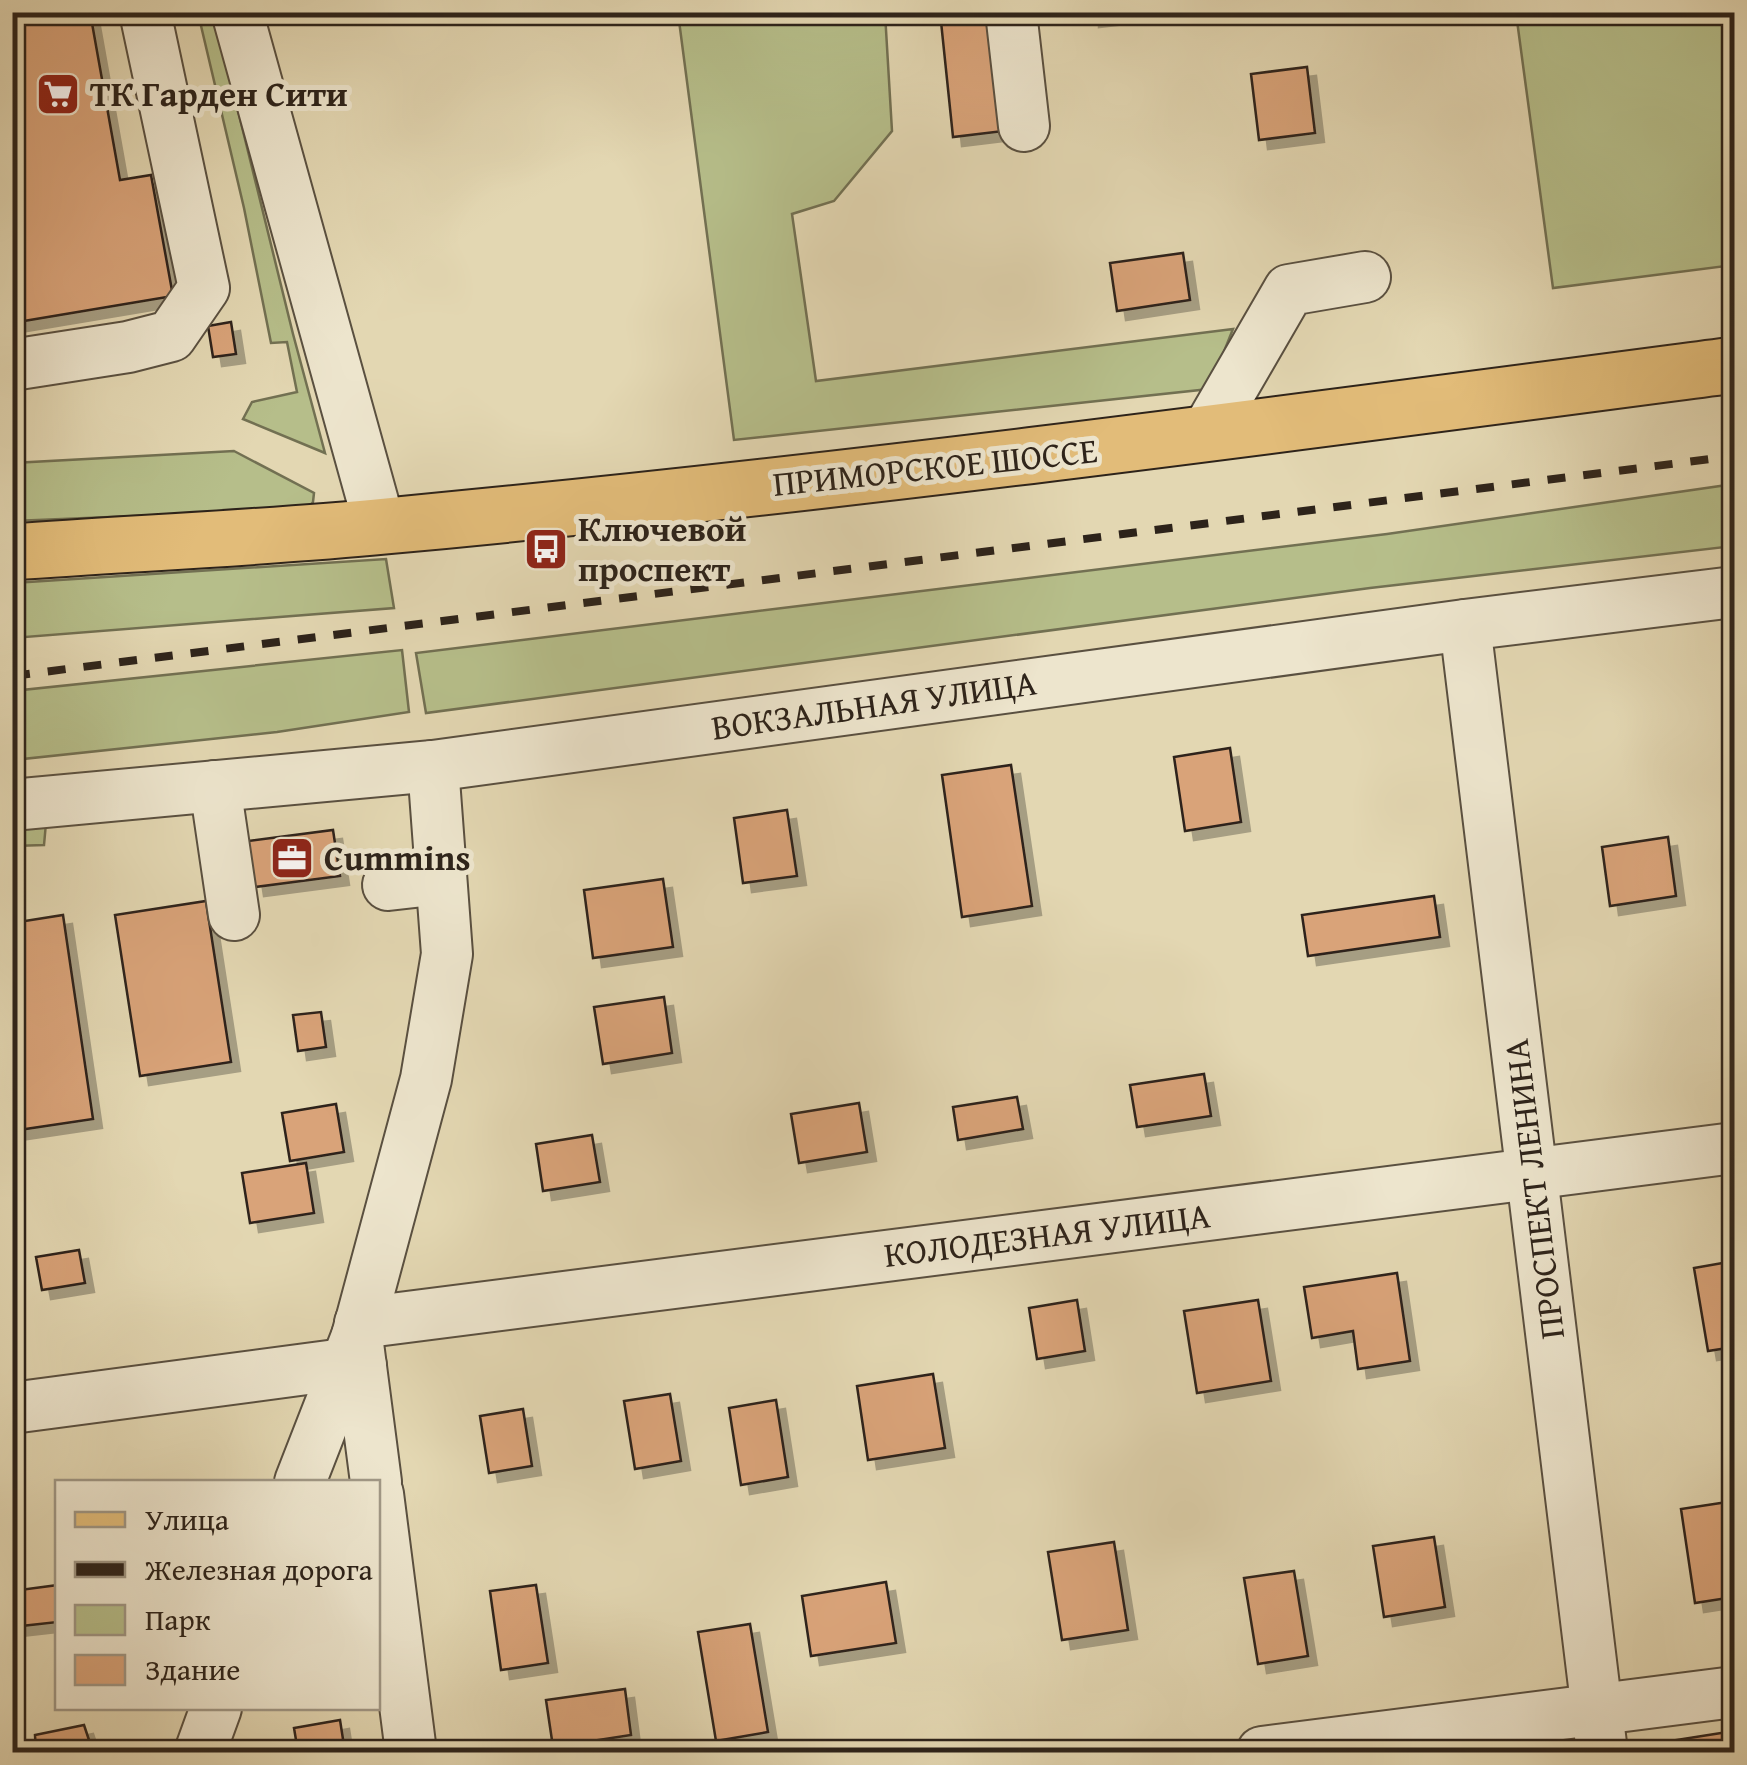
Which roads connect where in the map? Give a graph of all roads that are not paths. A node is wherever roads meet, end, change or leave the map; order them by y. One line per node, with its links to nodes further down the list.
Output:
1 (145, 12): 6 (street)
2 (237, 12): 11 (street)
3 (1011, 12): 4 (street)
4 (1024, 126)
5 (1365, 277): 10 (street)
6 (171, 336): 7 (street); 9 (street)
7 (12, 364)
8 (1734, 365): 10 (main road, ПРИМОРСКОЕ ШОССЕ)
9 (12, 398)
10 (1204, 435): 11 (main road, ПРИМОРСКОЕ ШОССЕ)
11 (380, 527): 12 (main road, ПРИМОРСКОЕ ШОССЕ)
12 (12, 552)
13 (1734, 592): 14 (street, ВОКЗАЛЬНАЯ УЛИЦА)
14 (1466, 625): 15 (street, ВОКЗАЛЬНАЯ УЛИЦА); 22 (street, ПРОСПЕКТ ЛЕНИНА)
15 (433, 766): 16 (street, ВОКЗАЛЬНАЯ УЛИЦА); 18 (street)
16 (215, 786): 17 (street, ВОКЗАЛЬНАЯ УЛИЦА); 20 (street)
17 (12, 805)
18 (442, 879): 19 (street); 23 (street)
19 (388, 886)
20 (234, 915)
21 (1734, 1148): 22 (street, КОЛОДЕЗНАЯ УЛИЦА)
22 (1532, 1174): 23 (street, КОЛОДЕЗНАЯ УЛИЦА); 30 (street, ПРОСПЕКТ ЛЕНИНА)
23 (355, 1347): 24 (street, КОЛОДЕЗНАЯ УЛИЦА); 25 (street); 26 (street)
24 (12, 1408)
25 (301, 1480)
26 (376, 1480)
27 (380, 1510): 32 (street)
28 (1734, 1692): 30 (street)
29 (215, 1710): 31 (street)
30 (1599, 1731): 33 (street)
31 (200, 1752)
32 (411, 1752)
33 (1262, 1752)

